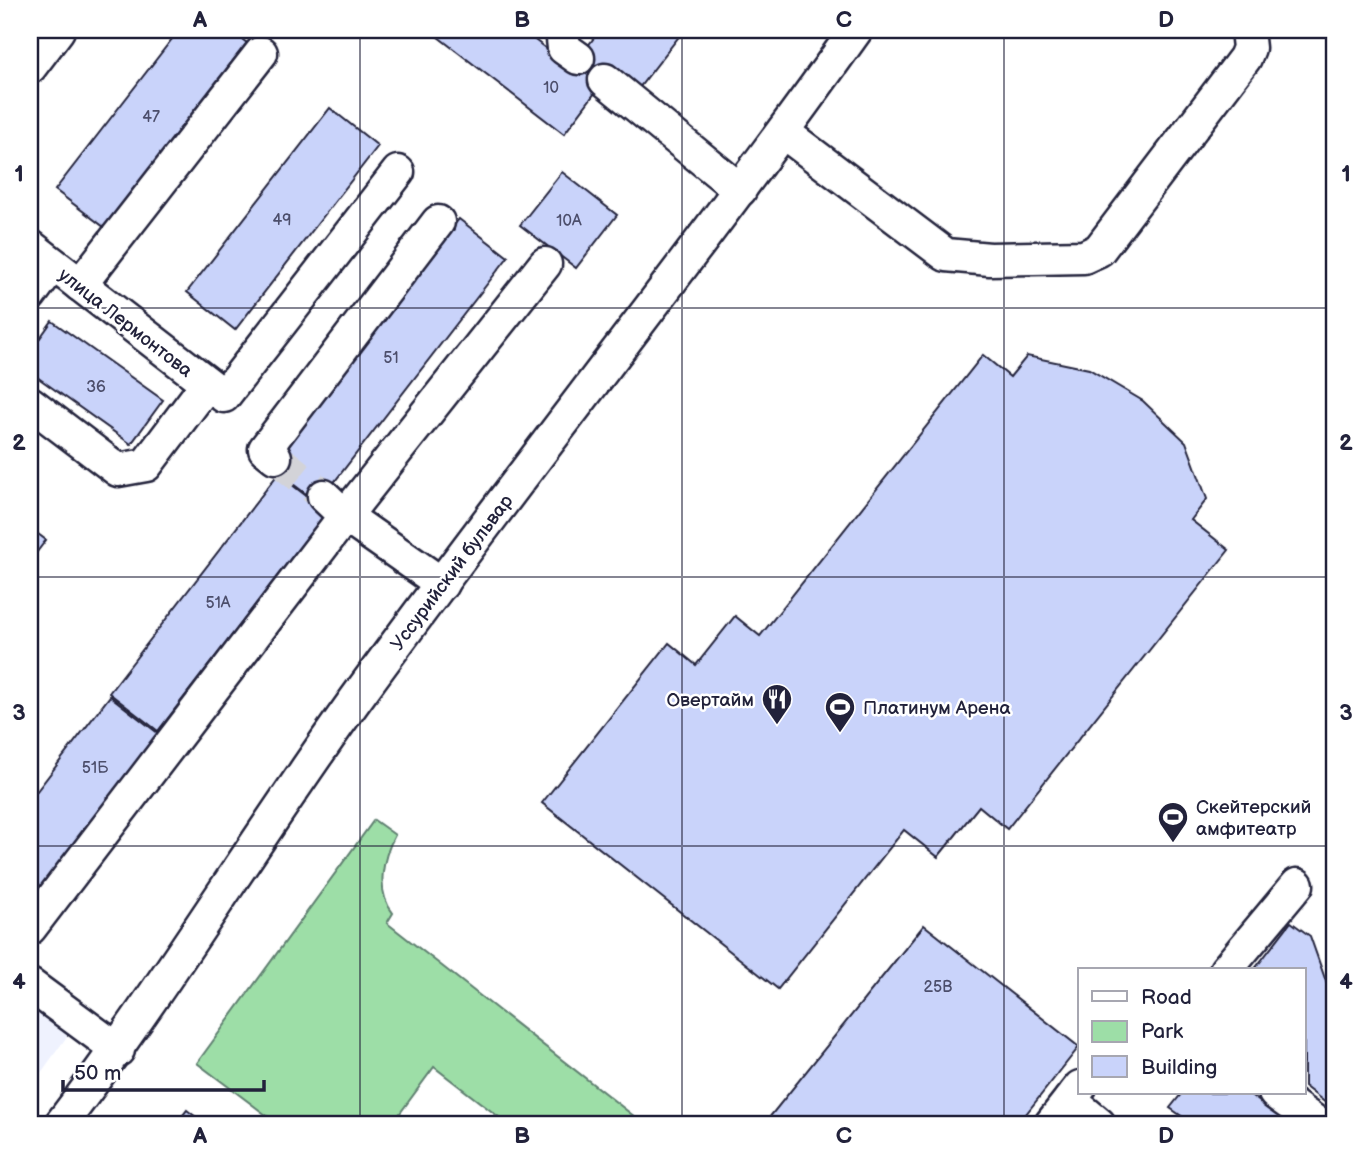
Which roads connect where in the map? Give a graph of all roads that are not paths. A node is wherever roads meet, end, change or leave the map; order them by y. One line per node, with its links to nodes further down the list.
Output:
1 (58, 30): 7 (street)
2 (562, 30): 6 (street)
3 (856, 30): 9 (street, Уссурийский бульвар)
4 (1247, 30): 9 (street)
5 (261, 53): 15 (street)
6 (578, 58)
7 (30, 67)
8 (605, 80): 11 (street)
9 (783, 132): 11 (street, Уссурийский бульвар)
10 (398, 172): 17 (street)
11 (740, 190): 21 (street, Уссурийский бульвар)
12 (438, 222): 19 (street)
13 (41, 255): 15 (street, улица Лермонтова); 16 (street)
14 (545, 264): 20 (street)
15 (80, 285): 17 (street, улица Лермонтова)
16 (30, 295)
17 (215, 390): 18 (street)
18 (35, 417)
19 (275, 457)
20 (334, 506): 21 (street); 23 (street)
21 (442, 584): 26 (street, Уссурийский бульвар)
22 (1297, 885): 24 (street)
23 (30, 928)
24 (1228, 968)
25 (30, 985): 26 (street)
26 (118, 1050): 29 (street, Уссурийский бульвар)
27 (1276, 1094): 31 (street)
28 (1067, 1104): 30 (street)
29 (61, 1124)
30 (1099, 1124)
31 (1318, 1124)

